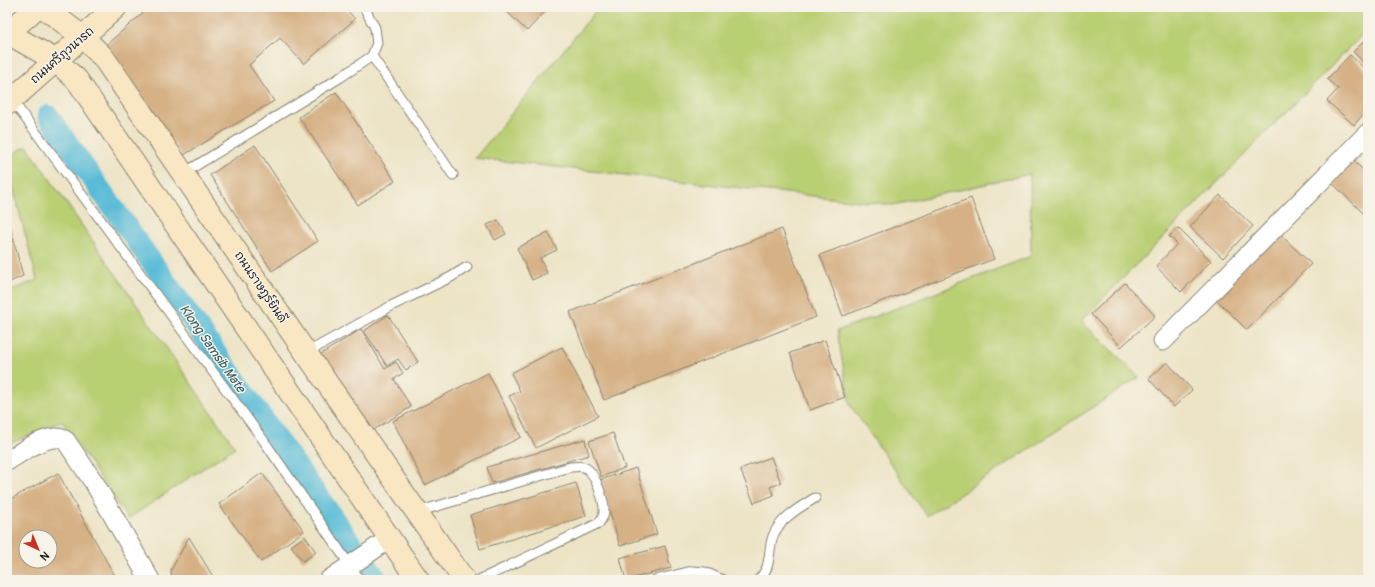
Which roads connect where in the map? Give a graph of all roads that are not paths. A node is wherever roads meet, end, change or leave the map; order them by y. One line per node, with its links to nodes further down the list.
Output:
1 (37, 7): 5 (main road)
2 (43, 7): 6 (main road, ถนนราษฎร์ยินดี)
3 (116, 7): 6 (main road, ถนนศรีภูวนารถ)
4 (364, 7): 7 (lane)
5 (7, 33): 8 (main road)
6 (82, 37): 8 (main road, ถนนศรีภูวนารถ); 11 (main road, ถนนราษฎร์ยินดี)
7 (372, 56): 11 (lane); 12 (lane)
8 (56, 60): 9 (main road, ถนนศรีภูวนารถ); 19 (main road)
9 (9, 102): 20 (lane)
10 (1368, 133): 14 (street)
11 (184, 173): 15 (main road, ถนนราษฎร์ยินดี)
12 (453, 175)
13 (467, 267): 15 (lane)
14 (1163, 341)
15 (306, 354): 18 (main road, ถนนราษฎร์ยินดี)
16 (7, 460): 21 (street)
17 (815, 498): 28 (lane)
18 (417, 512): 24 (main road, ถนนราษฎร์ยินดี); 25 (lane)
19 (384, 542): 20 (street); 23 (main road)
20 (355, 573): 22 (street)
21 (150, 580)
22 (329, 580)
23 (418, 580)
24 (464, 580)
25 (479, 580)
26 (655, 580): 27 (lane)
27 (723, 580)
28 (758, 580)

